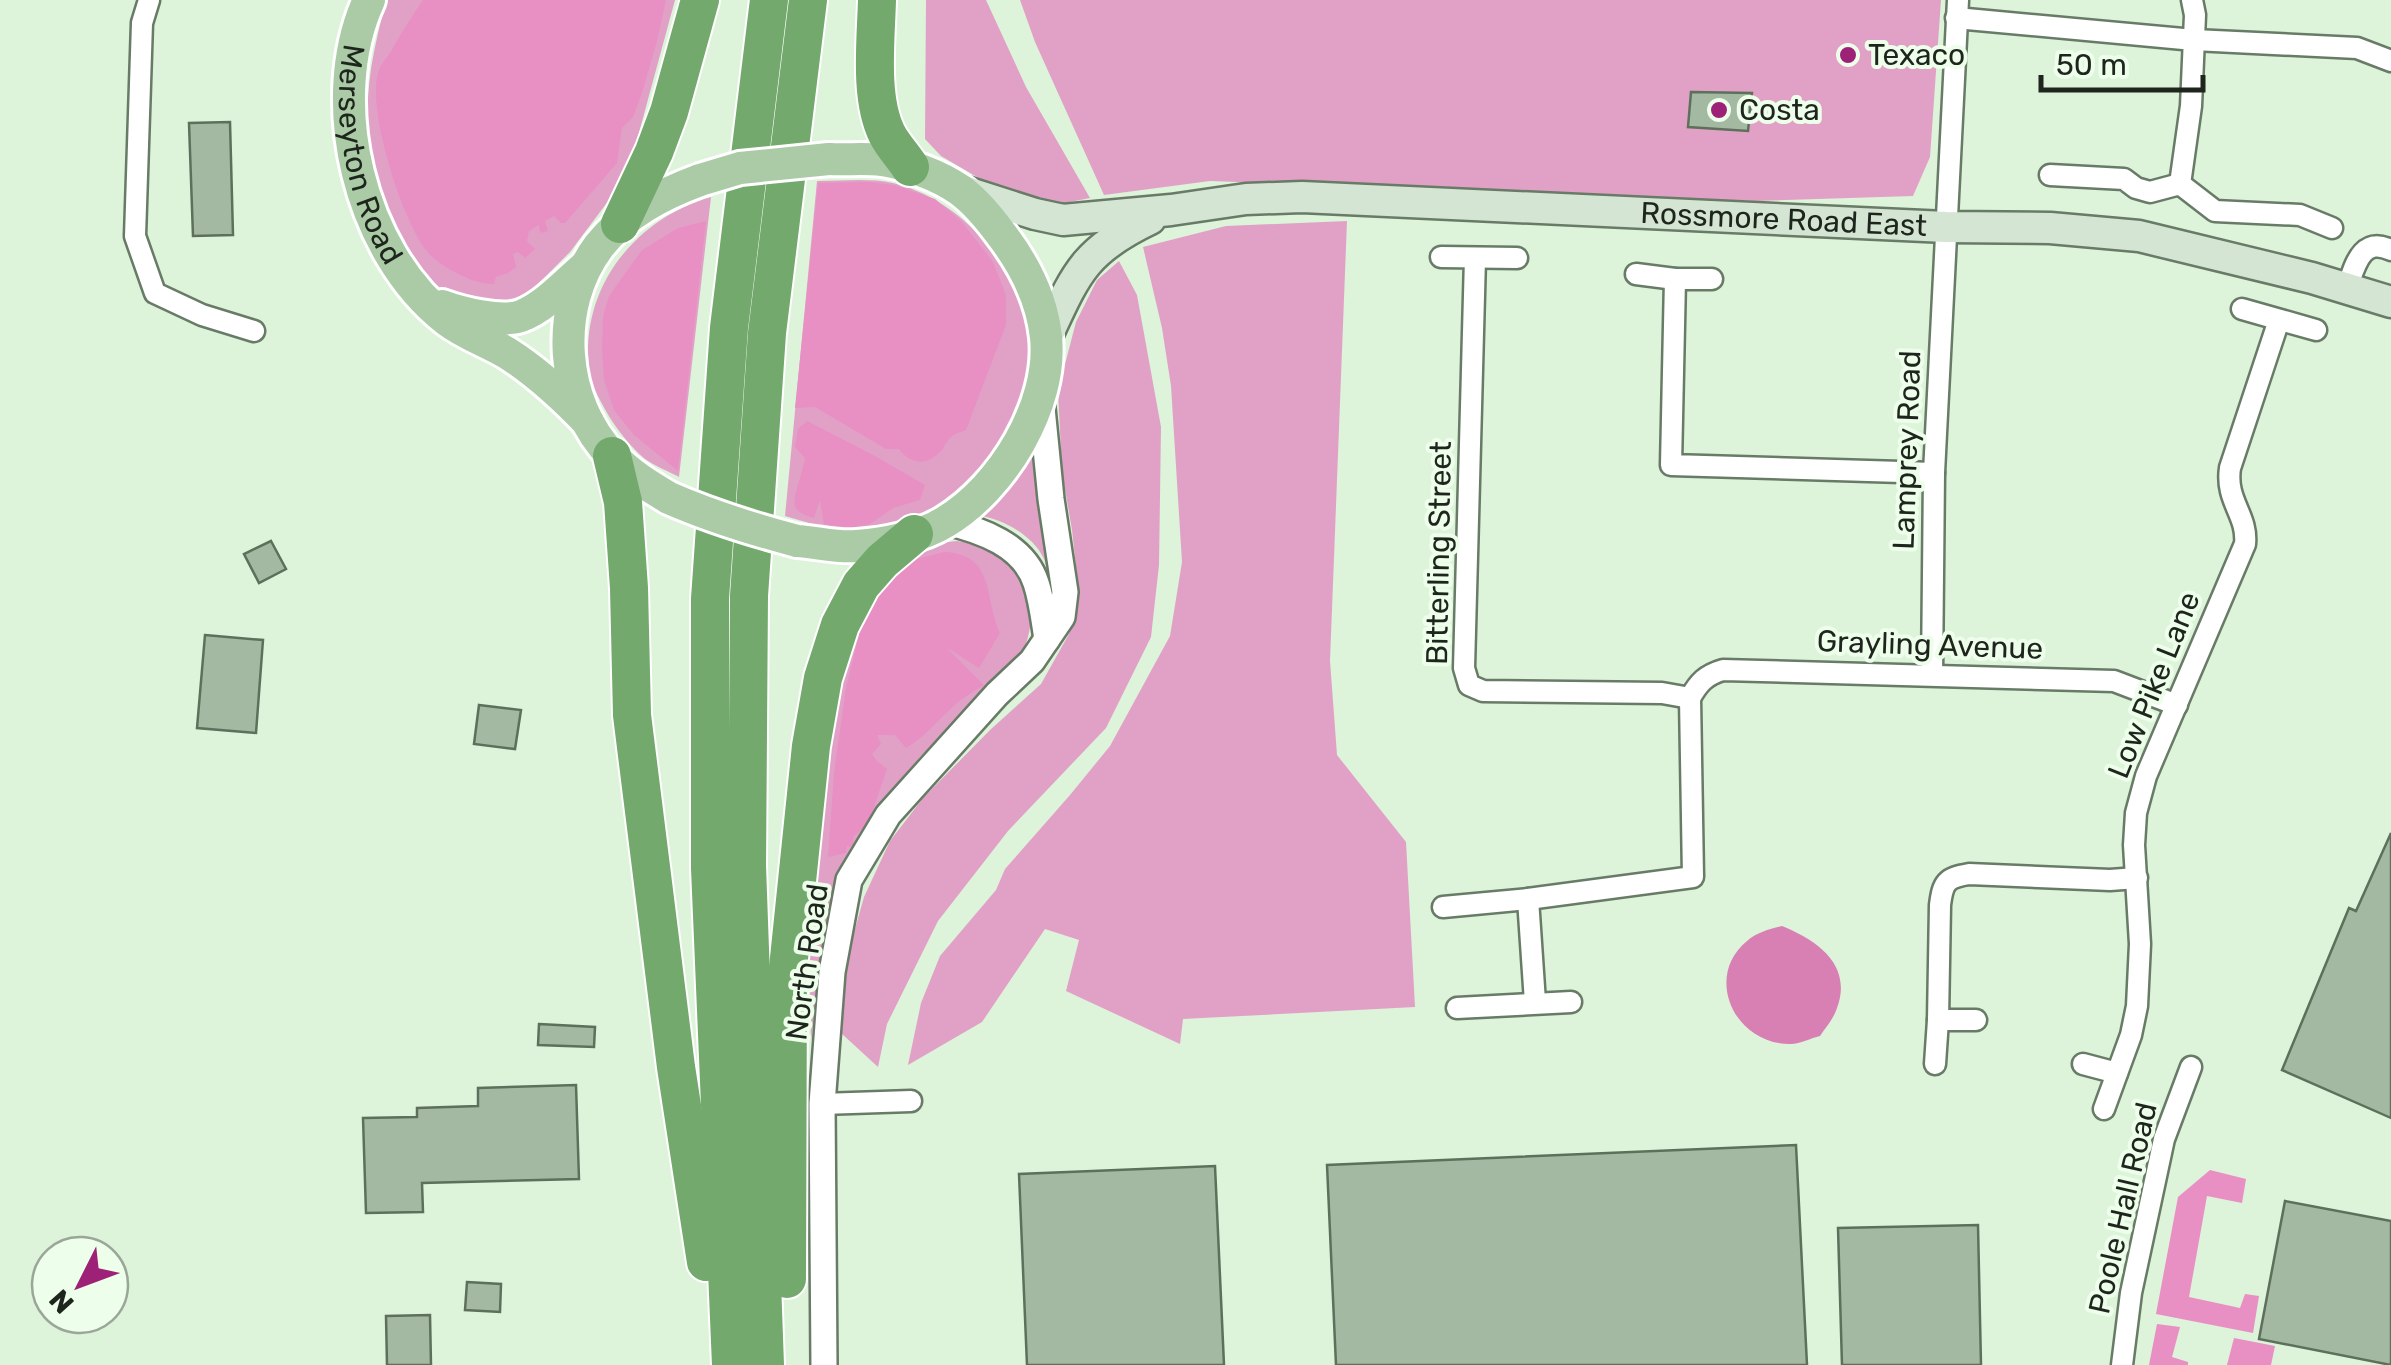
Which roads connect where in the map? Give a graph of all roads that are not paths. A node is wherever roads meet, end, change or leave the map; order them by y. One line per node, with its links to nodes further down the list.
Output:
1 (149, 0): 33 (street)
2 (369, 0): 28 (main road, Merseyton Road)
3 (700, 0): 16 (highway)
4 (770, 0): 60 (highway)
5 (808, 0): 61 (highway)
6 (877, 0): 11 (highway)
7 (2192, 0): 9 (street)
8 (1957, 9): 9 (street); 17 (street, Lamprey Road)
9 (2194, 40): 10 (street); 13 (street)
10 (2391, 61)
11 (910, 167): 14 (main road); 16 (main road, bridge)
12 (2050, 176): 13 (street)
13 (2180, 184): 18 (street)
14 (960, 190): 15 (main road, Rossmore Road East); 34 (main road)
15 (1154, 214): 17 (main road, Rossmore Road East); 34 (main road, Rossmore Road East)
16 (620, 224): 23 (main road)
17 (1946, 228): 27 (main road, Rossmore Road East); 38 (street, Lamprey Road)
18 (2332, 228)
19 (2391, 250): 27 (street)
20 (1440, 257): 21 (street)
21 (1475, 258): 22 (street); 42 (street, Bitterling Street)
22 (1516, 258)
23 (590, 263): 28 (main road, Merseyton Road); 36 (main road)
24 (1636, 274): 25 (street)
25 (1676, 279): 26 (street); 38 (street)
26 (1712, 279)
27 (2346, 288): 29 (main road, Rossmore Road East)
28 (424, 298): 36 (main road, Merseyton Road)
29 (2391, 302)
30 (2242, 309): 31 (street)
31 (2280, 320): 32 (street); 43 (street, Low Pike Lane)
32 (2316, 330)
33 (254, 331)
34 (1046, 338): 35 (main road)
35 (1041, 393): 39 (main road); 40 (street, North Road)
36 (588, 422): 37 (main road)
37 (612, 456): 39 (main road, bridge); 59 (highway)
38 (1934, 473): 41 (street, Lamprey Road)
39 (930, 528): 40 (street); 62 (highway)
40 (1047, 639): 57 (street, North Road)
41 (1932, 675): 42 (street, Grayling Avenue); 43 (street, Grayling Avenue)
42 (1690, 698): 45 (street)
43 (2177, 705): 44 (street, Low Pike Lane)
44 (2137, 878): 50 (street); 55 (street, Low Pike Lane)
45 (1528, 899): 46 (street); 47 (street)
46 (1443, 907)
47 (1535, 1002): 48 (street); 49 (street)
48 (1571, 1002)
49 (1457, 1008)
50 (1938, 1020): 51 (street); 52 (street)
51 (1976, 1020)
52 (1934, 1064)
53 (2083, 1064): 55 (street)
54 (2191, 1067): 64 (street, Poole Hall Road)
55 (2117, 1073): 58 (street, Low Pike Lane)
56 (911, 1101): 57 (street)
57 (822, 1104): 63 (street, North Road)
58 (2104, 1108)
59 (722, 1365)
60 (731, 1365)
61 (765, 1365)
62 (787, 1365)
63 (824, 1365)
64 (2122, 1365)

